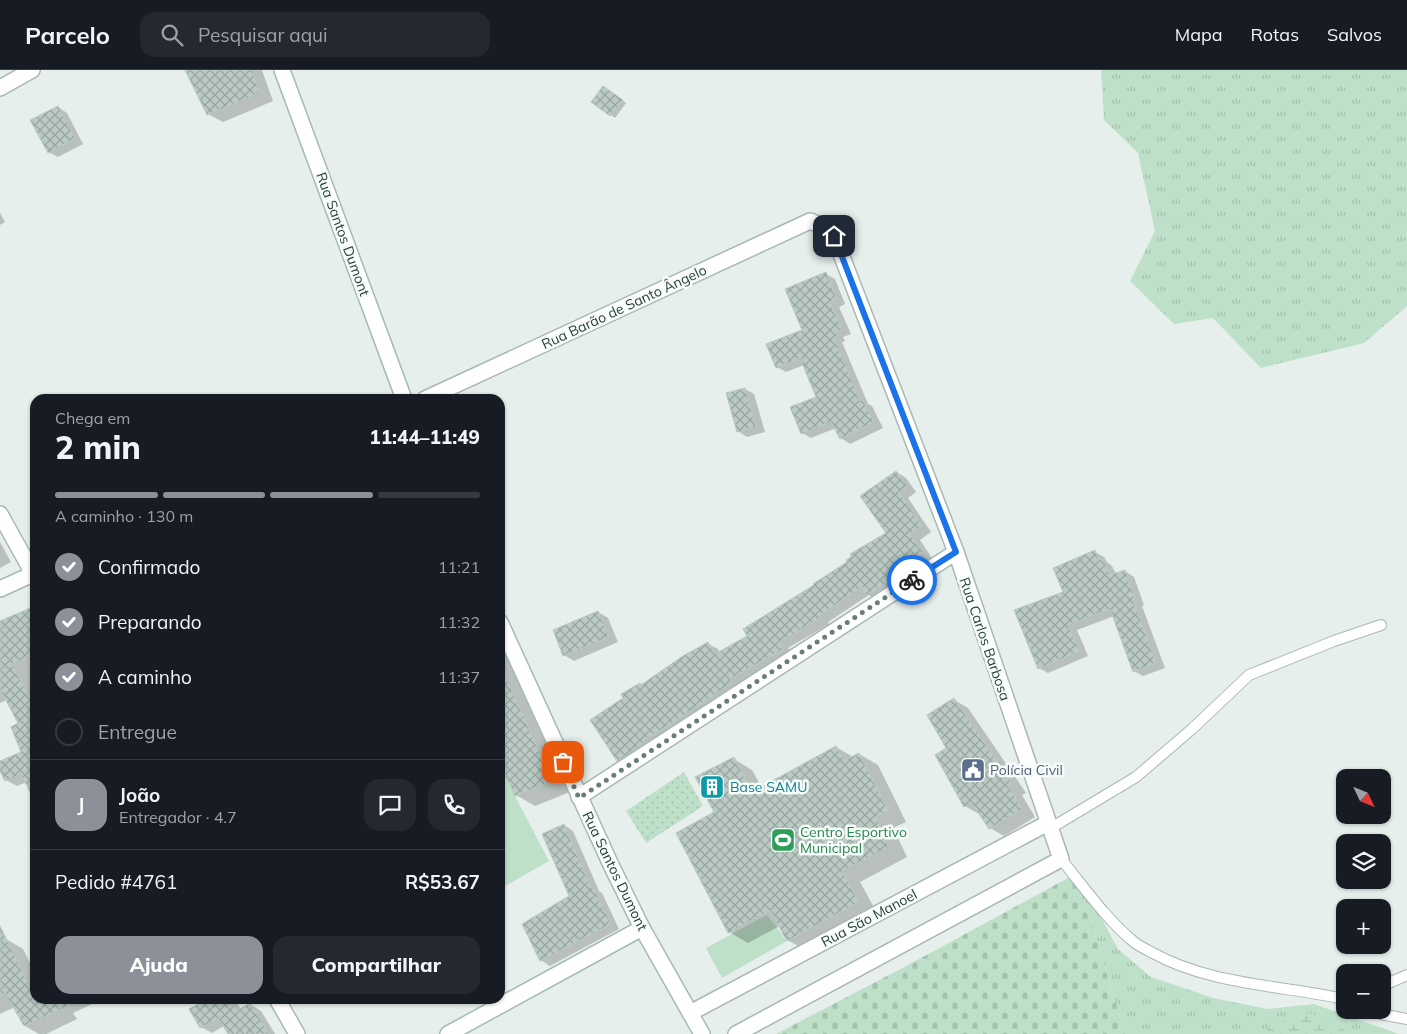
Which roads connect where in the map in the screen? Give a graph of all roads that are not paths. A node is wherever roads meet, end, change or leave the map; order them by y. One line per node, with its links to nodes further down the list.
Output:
1 (32, 70): 3 (street)
2 (282, 70): 5 (street, Rua Santos Dumont)
3 (0, 88)
4 (824, 227): 6 (street, Rua Barão de Santo Ângelo); 8 (street, Rua Carlos Barbosa)
5 (402, 394)
6 (435, 394)
7 (0, 514): 9 (street)
8 (956, 552): 14 (street); 15 (street, Rua Carlos Barbosa)
9 (30, 568)
10 (30, 577): 11 (street)
11 (0, 589)
12 (1381, 625): 15 (lane)
13 (505, 633): 14 (street, Rua Santos Dumont)
14 (579, 798): 17 (street, Rua Santos Dumont)
15 (1049, 825): 16 (street, Rua Carlos Barbosa); 24 (street, Rua São Manoel)
16 (1061, 859): 20 (lane); 30 (street)
17 (642, 928): 21 (street); 24 (street, Rua Santos Dumont)
18 (1407, 976): 19 (lane)
19 (1391, 982)
20 (1336, 997)
21 (505, 1003)
22 (280, 1004): 27 (street)
23 (503, 1004): 28 (street)
24 (690, 1013): 29 (street, Rua Santos Dumont)
25 (1391, 1016): 26 (lane)
26 (1407, 1020)
27 (297, 1034)
28 (448, 1034)
29 (702, 1034)
30 (736, 1034)

